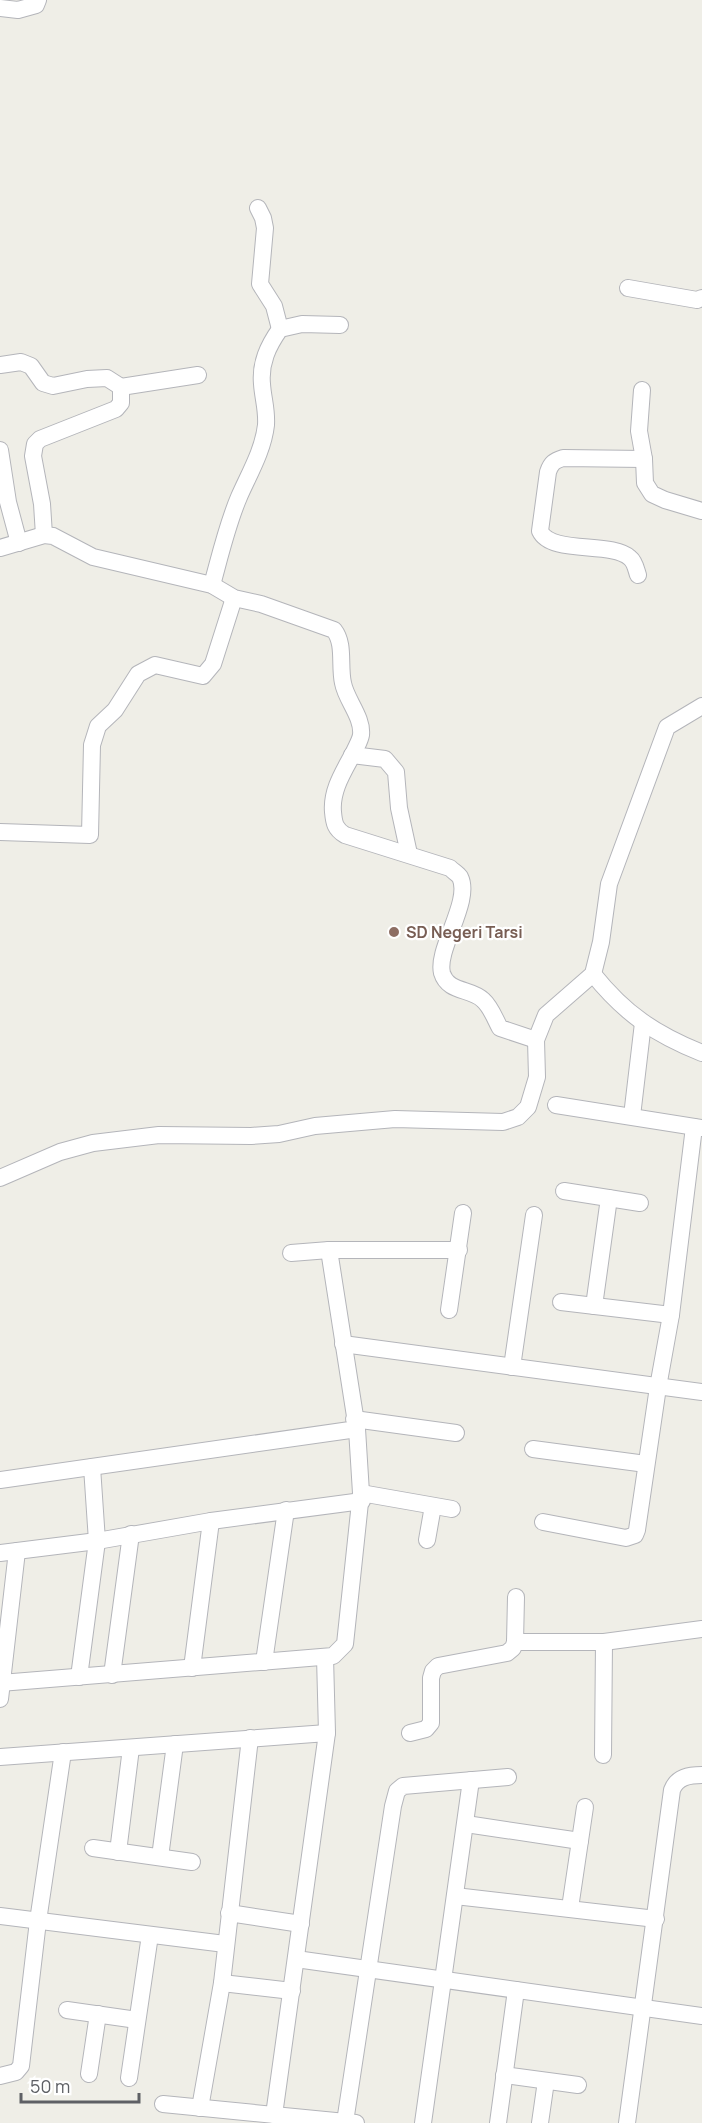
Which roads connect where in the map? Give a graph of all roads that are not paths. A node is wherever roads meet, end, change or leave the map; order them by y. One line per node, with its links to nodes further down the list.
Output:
1 (38, 0): 2 (street)
2 (0, 8)
3 (258, 208): 7 (street)
4 (628, 288): 5 (street)
5 (702, 298)
6 (340, 325): 7 (street)
7 (280, 329): 19 (street)
8 (0, 365): 10 (street)
9 (198, 375): 10 (street)
10 (121, 387): 15 (street)
11 (642, 390): 13 (street)
12 (0, 450): 16 (street)
13 (644, 459): 14 (street); 18 (street)
14 (702, 511)
15 (44, 535): 16 (street); 19 (street)
16 (19, 543): 17 (street)
17 (0, 548)
18 (638, 575)
19 (212, 585): 20 (street)
20 (234, 598): 22 (street); 23 (street)
21 (702, 706): 25 (street)
22 (352, 755): 24 (street); 24 (street)
23 (0, 832)
24 (409, 854): 27 (street)
25 (593, 974): 26 (street); 27 (street)
26 (643, 1023): 28 (street); 30 (street)
27 (536, 1040): 32 (street)
28 (702, 1053)
29 (556, 1105): 30 (street)
30 (632, 1116): 31 (street)
31 (698, 1127): 44 (street)
32 (0, 1178)
33 (564, 1191): 34 (street)
34 (609, 1198): 35 (street); 42 (street)
35 (640, 1203)
36 (464, 1213): 39 (street)
37 (534, 1215): 46 (street)
38 (329, 1250): 39 (street); 40 (street); 45 (street)
39 (459, 1250): 43 (street)
40 (291, 1254)
41 (561, 1302): 42 (street)
42 (594, 1306): 44 (street)
43 (448, 1310)
44 (671, 1315): 47 (street)
45 (343, 1344): 46 (street); 49 (street)
46 (512, 1367): 47 (street)
47 (658, 1387): 48 (street); 52 (street)
48 (702, 1392)
49 (356, 1424): 50 (street); 53 (street); 55 (street)
50 (456, 1433)
51 (533, 1449): 52 (street)
52 (646, 1464): 60 (street)
53 (92, 1467): 54 (street); 63 (street)
54 (0, 1480)
55 (361, 1497): 56 (street); 58 (street); 70 (street)
56 (433, 1506): 57 (street); 62 (street)
57 (452, 1509)
58 (286, 1510): 59 (street); 71 (street)
59 (211, 1521): 61 (street); 72 (street)
60 (543, 1522)
61 (131, 1534): 63 (street); 73 (street)
62 (427, 1540)
63 (97, 1541): 64 (street); 74 (street)
64 (17, 1551): 65 (street); 75 (street)
65 (0, 1553)
66 (516, 1597): 68 (street)
67 (702, 1629): 69 (street)
68 (515, 1642): 69 (street); 77 (street)
69 (604, 1642): 82 (street)
70 (326, 1657): 71 (street); 76 (street)
71 (264, 1662): 72 (street)
72 (192, 1668): 73 (street)
73 (112, 1675): 74 (street)
74 (79, 1677): 75 (street)
75 (1, 1689)
76 (327, 1733): 78 (street); 100 (street)
77 (410, 1733)
78 (250, 1738): 79 (street); 96 (street)
79 (176, 1744): 80 (street); 92 (street)
80 (131, 1748): 81 (street); 91 (street)
81 (63, 1752): 83 (street); 99 (street)
82 (603, 1755)
83 (0, 1757)
84 (702, 1775): 98 (street)
85 (508, 1778): 86 (street)
86 (471, 1780): 88 (street); 104 (street)
87 (585, 1807): 89 (street)
88 (466, 1824): 89 (street); 94 (street)
89 (580, 1840): 95 (street)
90 (93, 1848): 91 (street)
91 (118, 1852): 92 (street)
92 (160, 1857): 93 (street)
93 (192, 1862)
94 (455, 1896): 95 (street); 105 (street)
95 (570, 1908): 98 (street)
96 (230, 1913): 100 (street); 102 (street)
97 (0, 1916): 99 (street)
98 (656, 1919): 109 (street)
99 (38, 1921): 101 (street); 116 (street)
100 (302, 1924): 103 (street)
101 (150, 1935): 102 (street); 113 (street)
102 (225, 1944): 106 (street)
103 (296, 1959): 104 (street); 108 (street)
104 (368, 1969): 105 (street); 123 (street)
105 (443, 1980): 107 (street); 124 (street)
106 (222, 1983): 108 (street); 121 (street)
107 (516, 1990): 109 (street); 115 (street)
108 (292, 1991): 122 (street)
109 (642, 2008): 112 (street); 127 (street)
110 (67, 2010): 111 (street)
111 (98, 2014): 113 (street); 114 (street)
112 (702, 2016)
113 (137, 2020): 117 (street)
114 (89, 2074)
115 (504, 2074): 118 (street); 125 (street)
116 (0, 2076)
117 (129, 2078)
118 (546, 2081): 119 (street); 126 (street)
119 (578, 2085)
120 (162, 2104): 121 (street)
121 (200, 2108): 122 (street)
122 (274, 2115): 123 (street)
123 (350, 2122)
124 (423, 2123)
125 (498, 2123)
126 (540, 2123)
127 (627, 2123)

